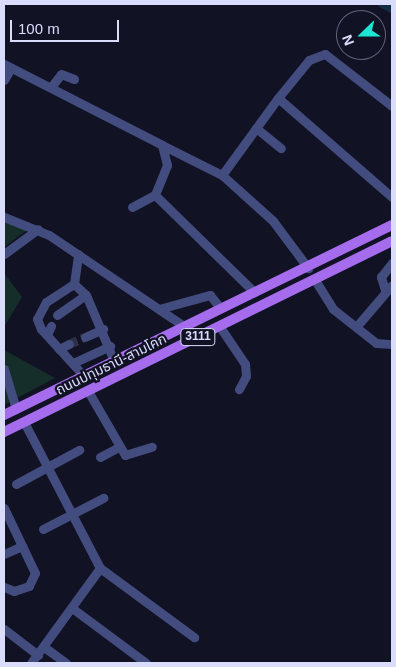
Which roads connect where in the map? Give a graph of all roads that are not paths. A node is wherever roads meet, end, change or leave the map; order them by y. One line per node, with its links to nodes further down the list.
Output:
1 (8, 66): 3 (street); 4 (street)
2 (74, 79): 4 (street)
3 (4, 80)
4 (51, 87): 8 (street)
5 (278, 98): 6 (street); 7 (street); 12 (street)
6 (392, 106)
7 (256, 128): 9 (street); 10 (street)
8 (162, 145): 10 (street); 11 (street)
9 (281, 148)
10 (222, 175): 21 (street)
11 (155, 195): 13 (street); 25 (street)
12 (392, 197)
13 (132, 207)
14 (4, 217): 16 (street)
15 (392, 225): 21 (main road, ถนนปทุมธานี-สามโคก / 3111)
16 (38, 229): 18 (street); 19 (street)
17 (392, 241): 22 (main road, ถนนปทุมธานี-สามโคก / 3111)
18 (4, 254)
19 (78, 254): 23 (street); 28 (street)
20 (392, 262): 24 (street)
21 (308, 268): 25 (main road, ถนนปทุมธานี-สามโคก / 3111)
22 (315, 280): 32 (main road, ถนนปทุมธานี-สามโคก / 3111); 33 (street)
23 (74, 284): 26 (street); 35 (street)
24 (389, 287): 33 (street)
25 (254, 292): 27 (main road, ถนนปทุมธานี-สามโคก / 3111)
26 (86, 295): 29 (street); 34 (street)
27 (220, 308): 28 (street); 31 (main road, ถนนปทุมธานี-สามโคก / 3111)
28 (159, 309): 31 (street)
29 (56, 316)
30 (51, 326): 35 (street)
31 (184, 326): 41 (main road, ถนนปทุมธานี-สามโคก / 3111)
32 (220, 327): 45 (street); 46 (main road, ถนนปทุมธานี-สามโคก / 3111)
33 (356, 327): 38 (street)
34 (103, 329): 36 (street); 39 (street)
35 (46, 335): 40 (street)
36 (85, 337)
37 (69, 344): 40 (street)
38 (392, 344)
39 (110, 346): 41 (street); 42 (street)
40 (59, 349): 42 (street)
41 (114, 361): 44 (main road, ถนนปทุมธานี-สามโคก / 3111)
42 (73, 363): 44 (street)
43 (4, 369): 47 (street)
44 (84, 376): 47 (main road, ถนนปทุมธานี-สามโคก / 3111)
45 (239, 389)
46 (88, 391): 49 (main road, ถนนปทุมธานี-สามโคก / 3111); 51 (street)
47 (16, 409): 48 (main road, ถนนปทุมธานี-สามโคก / 3111)
48 (4, 415)
49 (24, 422): 50 (main road, ถนนปทุมธานี-สามโคก / 3111); 55 (street)
50 (4, 432)
51 (119, 447): 52 (street); 54 (street)
52 (152, 447)
53 (79, 450): 55 (street)
54 (100, 457)
55 (47, 467): 56 (street); 59 (street)
56 (16, 484)
57 (103, 498): 59 (street)
58 (4, 508): 60 (street)
59 (72, 513): 61 (street); 64 (street)
60 (7, 520): 62 (street)
61 (42, 529)
62 (22, 546): 63 (street); 65 (street)
63 (4, 554)
64 (100, 568): 66 (street); 68 (street)
65 (4, 588)
66 (72, 608): 69 (street); 72 (street)
67 (4, 629): 69 (street)
68 (194, 637)
69 (41, 651): 70 (street); 71 (street)
70 (31, 663)
71 (66, 663)
72 (146, 663)

